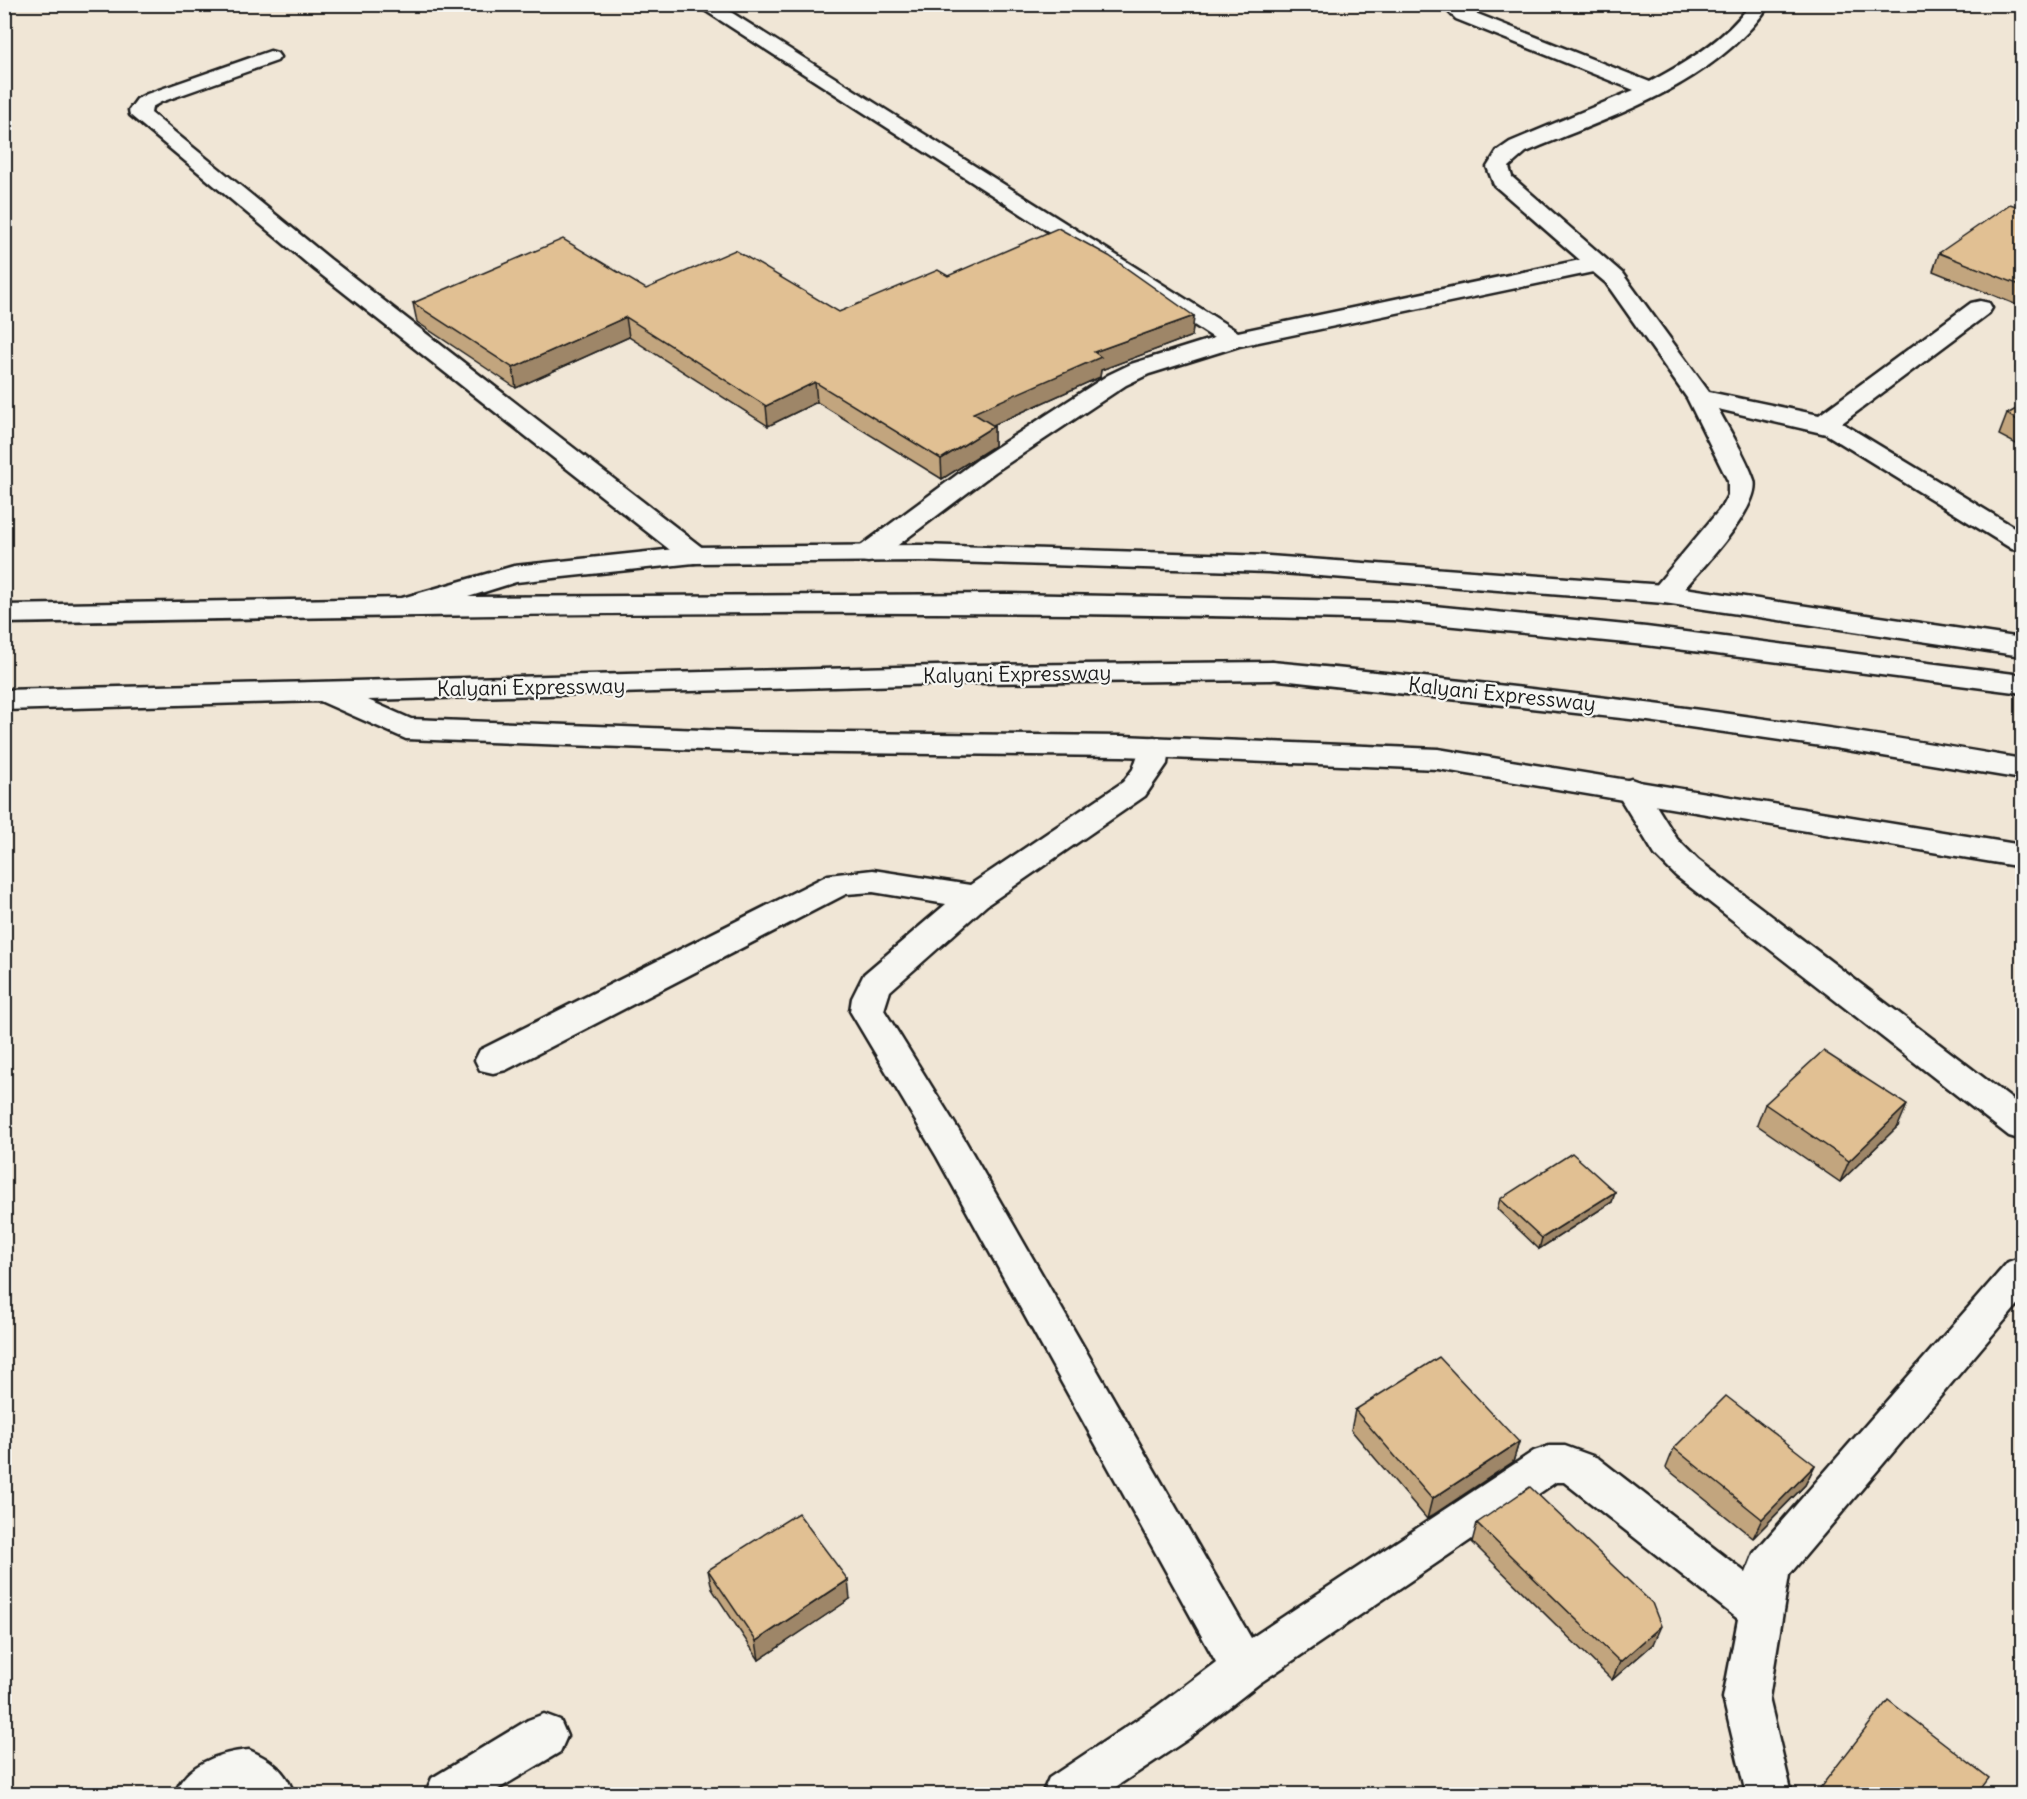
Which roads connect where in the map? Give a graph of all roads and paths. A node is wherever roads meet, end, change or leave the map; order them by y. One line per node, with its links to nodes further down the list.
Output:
1 (704, 4): 8 (main road)
2 (1458, 4): 5 (main road)
3 (1761, 4): 5 (main road)
4 (270, 57): 13 (main road)
5 (1649, 89): 6 (main road)
6 (1600, 263): 8 (main road); 9 (main road)
7 (1980, 308): 10 (main road)
8 (1234, 340): 12 (main road)
9 (1700, 398): 10 (main road); 14 (main road)
10 (1823, 425): 11 (main road)
11 (2022, 543)
12 (868, 554): 13 (main road); 14 (main road)
13 (694, 555): 15 (main road)
14 (1664, 594): 17 (main road)
15 (402, 607): 16 (main road); 18 (main road)
16 (4, 614)
17 (2022, 647)
18 (2022, 684)
19 (323, 691): 20 (main road, Kalyani Expressway); 21 (main road); 22 (main road, Kalyani Expressway)
20 (4, 700)
21 (1154, 747): 23 (main road); 25 (main road)
22 (2022, 769)
23 (1631, 790): 24 (main road); 27 (main road)
24 (2022, 856)
25 (975, 897): 26 (main road); 30 (main road)
26 (493, 1060)
27 (2022, 1126)
28 (2022, 1275): 29 (main road)
29 (1762, 1611): 30 (main road); 36 (main road)
30 (1244, 1668): 35 (main road)
31 (544, 1736): 34 (main road)
32 (198, 1794): 33 (main road)
33 (271, 1794)
34 (448, 1794)
35 (1065, 1794)
36 (1769, 1794)

